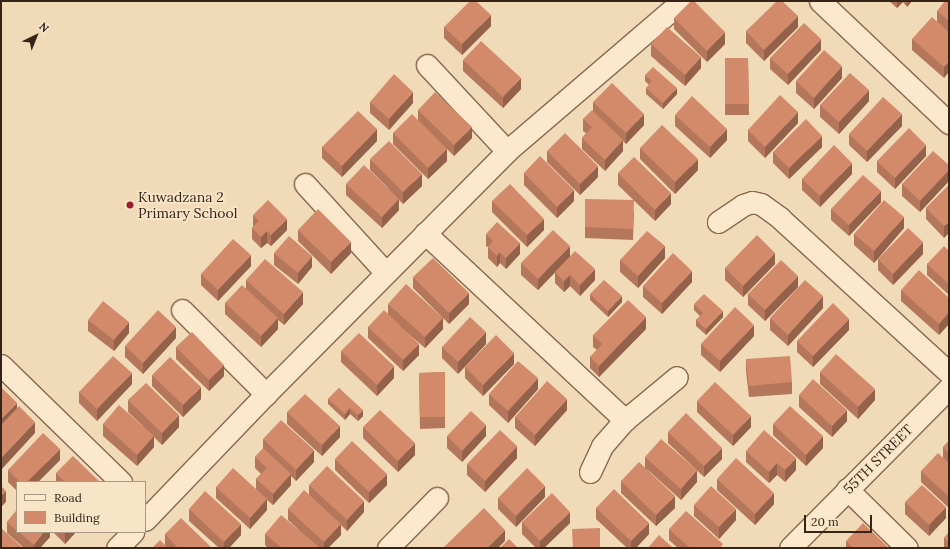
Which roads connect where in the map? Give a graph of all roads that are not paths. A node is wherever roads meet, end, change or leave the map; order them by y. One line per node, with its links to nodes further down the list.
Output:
1 (682, 1): 5 (street)
2 (820, 1): 4 (street)
3 (427, 65): 5 (street)
4 (947, 116)
5 (507, 151): 8 (street)
6 (305, 184): 9 (street)
7 (718, 222): 12 (street)
8 (425, 233): 9 (street); 16 (street)
9 (386, 273): 15 (street)
10 (182, 310): 15 (street)
11 (1, 365): 18 (street)
12 (949, 373)
13 (677, 378): 16 (street)
14 (949, 388): 19 (street, 55TH STREET)
15 (266, 394): 21 (street)
16 (625, 420): 17 (street)
17 (590, 472)
18 (120, 481)
19 (847, 489): 25 (street, 55TH STREET); 26 (street)
20 (437, 498): 24 (street)
21 (147, 513)
22 (132, 533): 23 (street)
23 (117, 548)
24 (388, 548)
25 (790, 548)
26 (906, 548)

